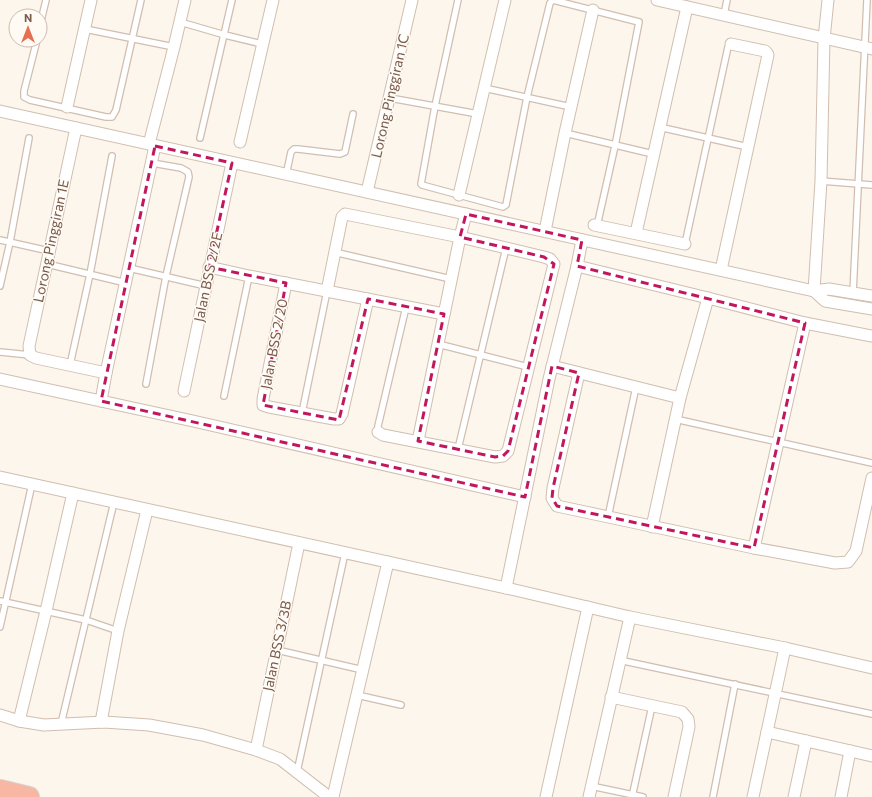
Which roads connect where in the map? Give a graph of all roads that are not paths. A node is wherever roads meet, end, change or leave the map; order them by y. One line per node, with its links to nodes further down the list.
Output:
1 (89, 0): 17 (street)
2 (141, 0): 19 (lane)
3 (185, 0): 16 (street)
4 (232, 0): 18 (lane)
5 (273, 0): 21 (street)
6 (412, 0): 28 (street, Lorong Pinggiran 1C)
7 (458, 0): 29 (lane)
8 (505, 0): 26 (street)
9 (657, 0): 13 (street)
10 (727, 0): 15 (lane)
11 (828, 0): 20 (street)
12 (867, 0): 25 (lane)
13 (687, 7): 15 (street); 35 (street)
14 (594, 10): 27 (lane); 31 (street); 43 (lane)
15 (724, 15): 20 (street)
16 (180, 22): 18 (lane); 23 (street)
17 (85, 29): 19 (lane); 30 (street)
18 (225, 35): 21 (lane); 40 (lane)
19 (131, 38): 23 (lane); 30 (lane)
20 (824, 39): 25 (street); 50 (street)
21 (262, 44): 41 (street)
22 (730, 44): 38 (lane); 44 (street)
23 (174, 47): 42 (street)
24 (34, 48): 30 (lane)
25 (868, 48): 51 (lane)
26 (483, 88): 27 (lane); 34 (street)
27 (527, 97): 31 (lane); 54 (lane)
28 (390, 98): 29 (lane); 53 (street, Lorong Pinggiran 1C)
29 (435, 106): 34 (lane); 54 (lane)
30 (67, 107)
31 (571, 107): 37 (street)
32 (0, 112): 36 (street)
33 (353, 114): 49 (lane)
34 (478, 114): 54 (street)
35 (659, 127): 38 (lane); 45 (street)
36 (76, 128): 42 (street); 65 (street, Lorong Pinggiran 1E)
37 (565, 133): 43 (lane); 57 (street)
38 (708, 137): 44 (lane); 63 (lane)
39 (29, 138): 62 (lane)
40 (200, 138)
41 (240, 142)
42 (152, 145): 47 (street); 48 (street)
43 (615, 146): 45 (lane); 56 (lane)
44 (748, 146): 71 (street)
45 (653, 154): 58 (street)
46 (112, 156): 72 (lane)
47 (152, 163): 70 (street); 73 (lane)
48 (232, 163): 49 (street); 69 (street, Jalan BSS 2/2E)
49 (286, 175): 53 (street)
50 (821, 181): 51 (lane); 81 (street)
51 (859, 184): 52 (lane); 82 (lane)
52 (872, 185)
53 (367, 192): 55 (street)
54 (459, 195)
55 (466, 214): 57 (street); 59 (street)
56 (596, 226): 58 (street)
57 (545, 232): 61 (street)
58 (636, 233): 63 (street)
59 (460, 237): 64 (street); 66 (street); 75 (street)
60 (0, 240): 62 (lane)
61 (582, 240): 68 (street); 71 (street)
62 (10, 242): 65 (lane); 78 (lane)
63 (685, 244)
64 (506, 248): 94 (lane); 97 (street)
65 (49, 251): 67 (street, Lorong Pinggiran 1E)
66 (334, 252): 75 (lane); 80 (street)
67 (46, 264): 72 (lane); 93 (street, Lorong Pinggiran 1E)
68 (577, 266): 84 (street); 96 (street)
69 (209, 267): 74 (street); 79 (street, Jalan BSS 2/2E)
70 (129, 268): 73 (lane); 76 (street)
71 (721, 270): 81 (street)
72 (90, 274): 76 (lane); 95 (lane)
73 (166, 276): 79 (lane); 101 (lane)
74 (249, 276): 77 (street); 104 (lane)
75 (451, 279): 88 (street)
76 (126, 283): 98 (street)
77 (286, 283): 80 (street); 107 (street, Jalan BSS 2/20)
78 (0, 286)
79 (206, 286): 103 (street, Jalan BSS 2/2E)
80 (327, 291): 85 (street); 107 (lane)
81 (814, 291): 82 (street); 87 (street)
82 (853, 293): 83 (street)
83 (872, 296)
84 (708, 298): 89 (street); 105 (street)
85 (368, 299): 86 (street); 107 (street)
86 (406, 306): 88 (street); 109 (lane)
87 (872, 309)
88 (444, 314): 91 (street)
89 (805, 323): 90 (street); 111 (street)
90 (872, 336)
91 (438, 344): 94 (lane); 110 (street)
92 (0, 352): 93 (lane)
93 (30, 355): 95 (street)
94 (480, 355): 97 (lane); 112 (lane)
95 (70, 365): 98 (street)
96 (552, 366): 99 (street); 118 (street)
97 (528, 367): 112 (street)
98 (106, 373): 106 (street)
99 (579, 373): 102 (street); 121 (street)
100 (0, 379): 106 (street)
101 (146, 384)
102 (636, 387): 105 (street); 121 (lane)
103 (184, 391)
104 (224, 396)
105 (680, 398): 108 (street)
106 (101, 401): 118 (street)
107 (302, 413)
108 (675, 419): 111 (lane); 122 (street)
109 (378, 432): 110 (street)
110 (418, 441): 112 (street)
111 (778, 442): 113 (lane); 124 (street)
112 (458, 448)
113 (872, 463)
114 (0, 477): 116 (street)
115 (872, 478): 124 (street)
116 (32, 484): 117 (street); 128 (lane)
117 (72, 493): 119 (street); 130 (street)
118 (525, 497): 127 (street)
119 (114, 502): 120 (street); 132 (lane)
120 (147, 510): 123 (street); 134 (street)
121 (608, 517): 122 (street)
122 (652, 527): 124 (street)
123 (299, 543): 125 (street); 136 (street, Jalan BSS 3/3B)
124 (754, 548)
125 (345, 553): 126 (street); 137 (lane)
126 (388, 562): 127 (street); 140 (street)
127 (506, 588): 129 (street)
128 (3, 602): 130 (lane); 133 (lane)
129 (588, 607): 131 (street); 164 (street)
130 (46, 611): 132 (lane); 149 (street)
131 (630, 617): 135 (street); 138 (street)
132 (86, 620): 134 (lane); 151 (lane)
133 (0, 628)
134 (118, 631): 150 (street)
135 (785, 648): 139 (street); 142 (street)
136 (277, 650): 137 (lane); 154 (street, Jalan BSS 3/3B)
137 (322, 659): 140 (lane); 157 (lane)
138 (619, 660): 141 (lane); 144 (street)
139 (872, 668)
140 (363, 670): 143 (street)
141 (735, 684): 142 (lane); 168 (lane)
142 (776, 693): 147 (lane); 152 (street)
143 (357, 695): 145 (lane); 163 (street)
144 (611, 697): 146 (street); 158 (street)
145 (401, 705)
146 (652, 706): 160 (lane); 167 (street)
147 (872, 714)
148 (0, 716): 149 (street)
149 (19, 721): 151 (street)
150 (101, 722): 151 (street); 154 (street)
151 (61, 724)
152 (768, 732): 153 (street); 169 (street)
153 (806, 741): 155 (street); 170 (street)
154 (256, 750): 157 (street)
155 (850, 752): 156 (street); 171 (street)
156 (872, 756)
157 (297, 772): 162 (street)
158 (591, 786): 160 (lane); 165 (street)
159 (0, 790): 161 (highway)
160 (633, 796): 166 (lane)
161 (29, 797)
162 (328, 797)
163 (333, 797)
164 (546, 797)
165 (589, 797)
166 (643, 797)
167 (674, 797)
168 (713, 797)
169 (753, 797)
170 (794, 797)
171 (841, 797)

